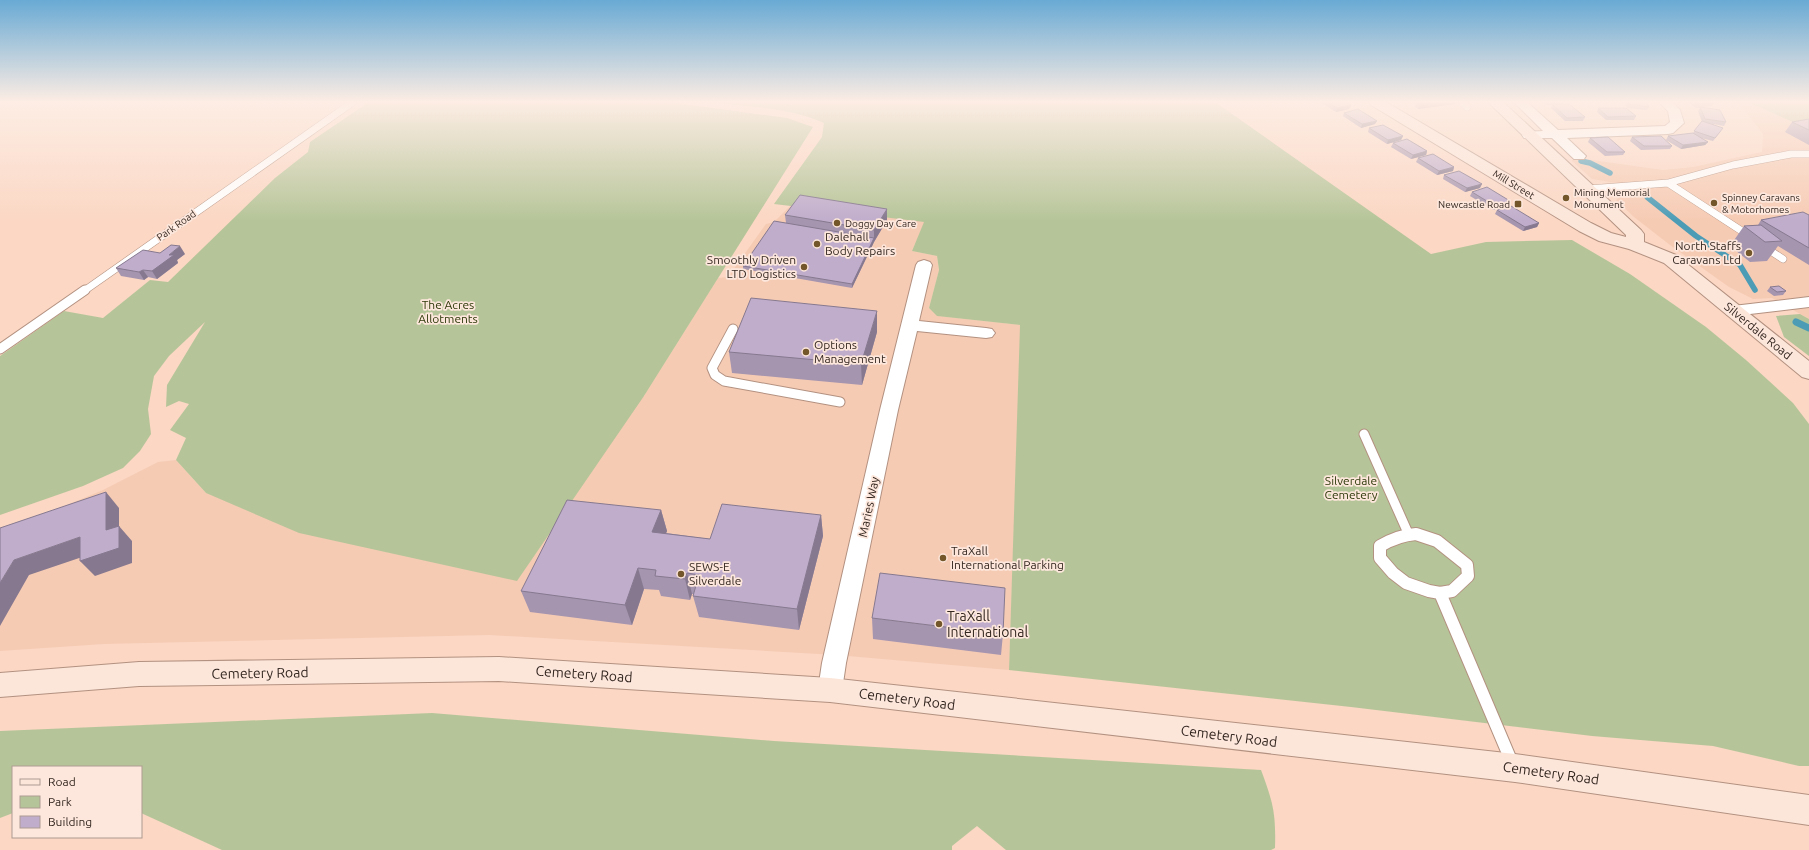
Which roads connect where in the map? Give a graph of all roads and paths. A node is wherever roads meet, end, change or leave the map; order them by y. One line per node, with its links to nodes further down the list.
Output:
1 (296, 142): 17 (lane, Park Road)
2 (1442, 142): 9 (street, Mill Street)
3 (1536, 142): 8 (street)
4 (1563, 142): 6 (street)
5 (1809, 154): 7 (lane)
6 (1579, 156)
7 (1668, 183): 8 (lane); 10 (lane)
8 (1588, 190): 9 (street)
9 (1635, 245): 13 (street, Silverdale Road)
10 (1783, 259)
11 (924, 265): 14 (street, Maries Way)
12 (1809, 302): 13 (street)
13 (1733, 311): 18 (street, Silverdale Road)
14 (910, 325): 16 (street); 24 (street, Maries Way)
15 (733, 329): 19 (lane)
16 (986, 333)
17 (0, 349)
18 (1809, 372)
19 (840, 402)
20 (1364, 434): 21 (lane)
21 (1408, 533): 22 (lane); 22 (lane)
22 (1440, 593): 25 (lane)
23 (0, 685): 24 (street, Cemetery Road)
24 (830, 690): 25 (street, Cemetery Road)
25 (1515, 768): 26 (street, Cemetery Road)
26 (1809, 810)

